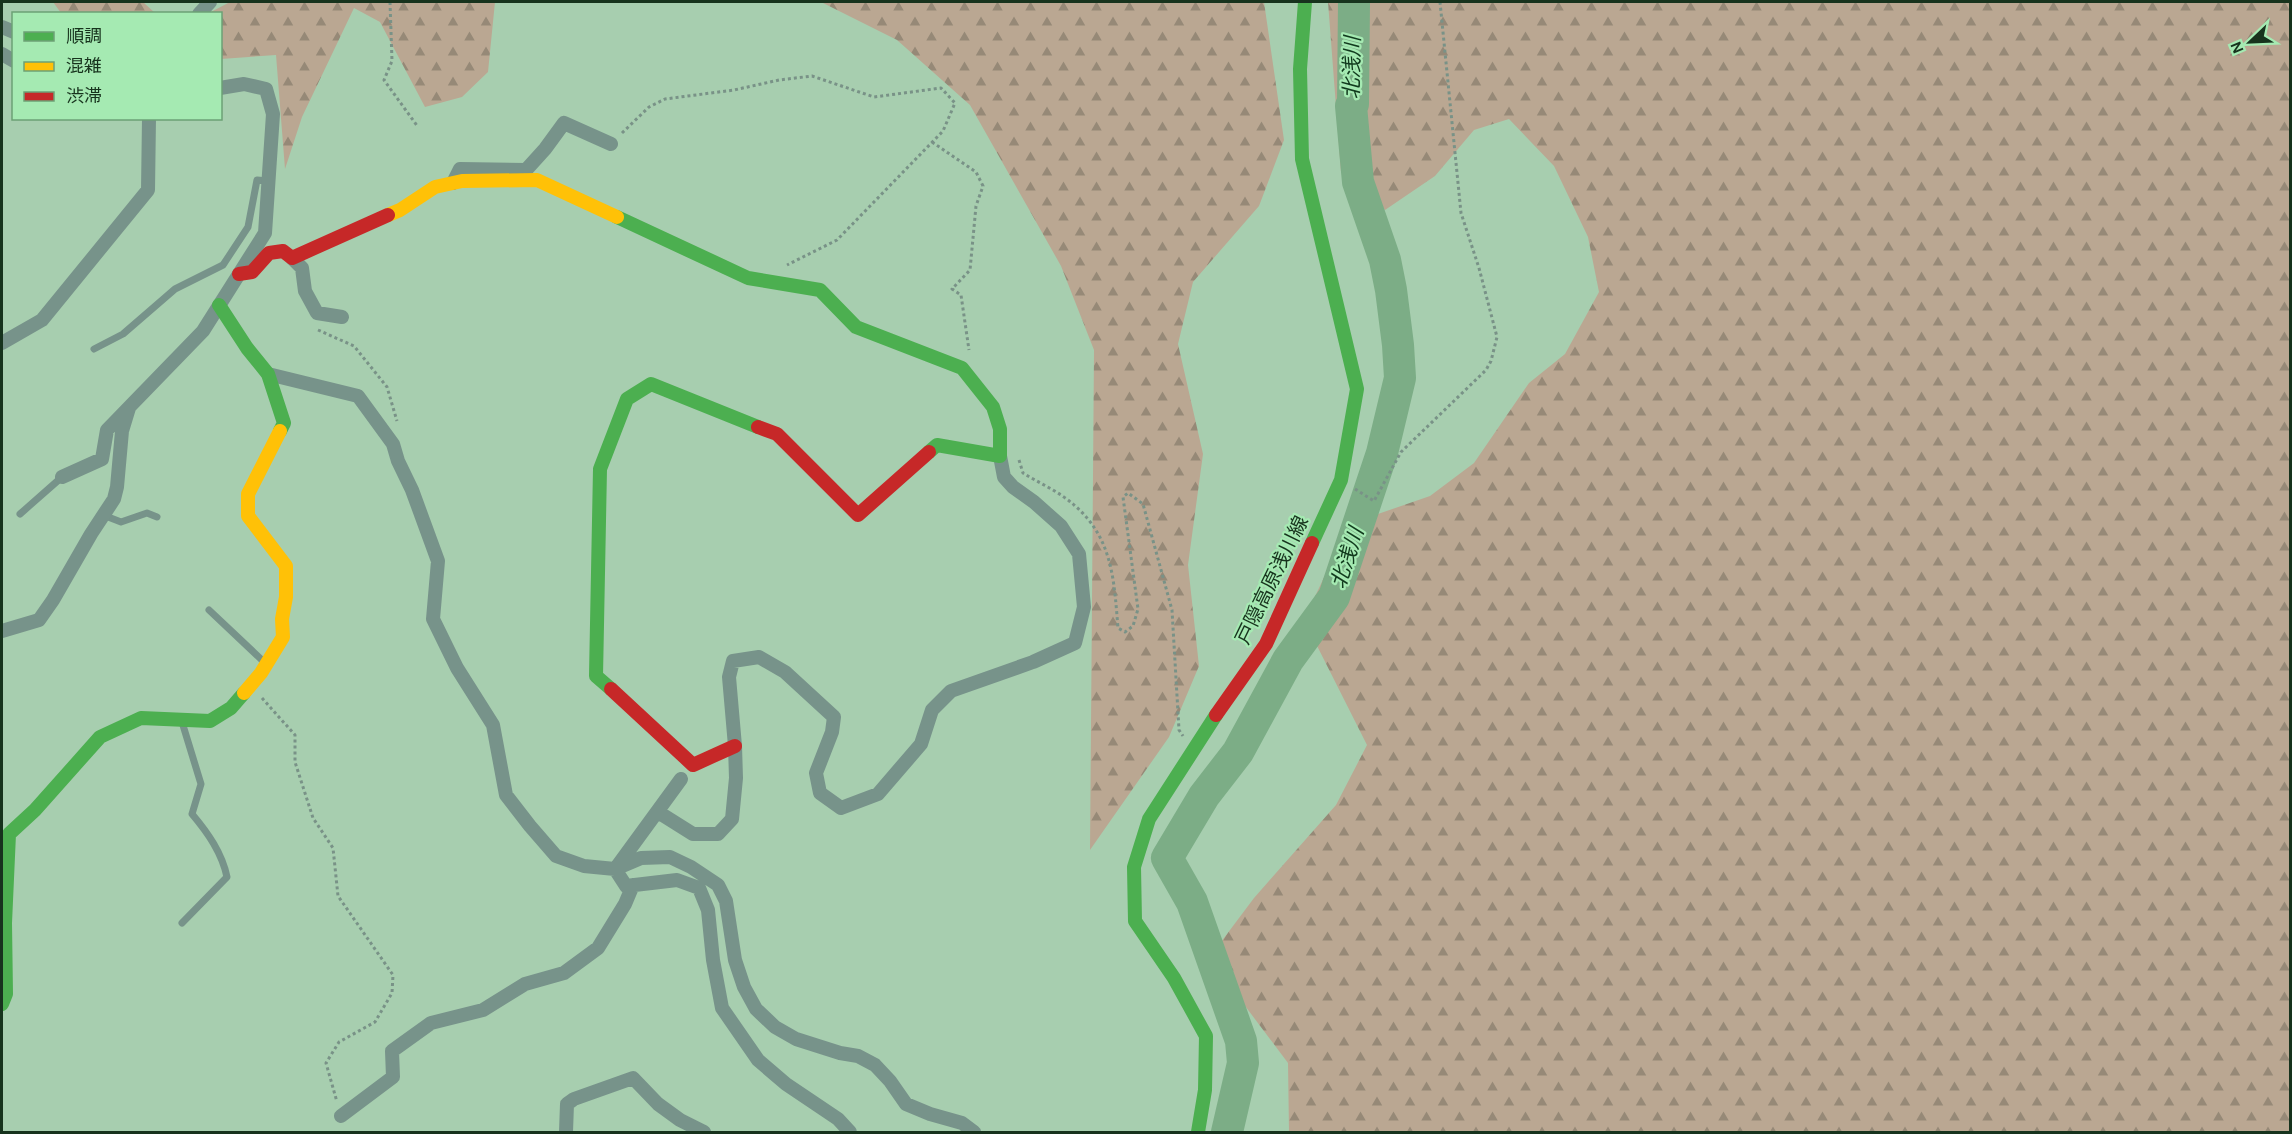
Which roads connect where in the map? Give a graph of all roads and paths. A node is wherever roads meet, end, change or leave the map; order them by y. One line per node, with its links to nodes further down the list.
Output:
1 (390, 2): 6 (path)
2 (1305, 2): 24 (street, 戸隠高原浅川線)
3 (1440, 2): 24 (path)
4 (222, 88): 9 (street)
5 (149, 120): 16 (street)
6 (418, 127)
7 (932, 142): 8 (path); 12 (path); 18 (path)
8 (611, 144): 10 (street)
9 (268, 181): 13 (street); 17 (lane)
10 (453, 183): 11 (street); 18 (street)
11 (292, 258): 13 (street); 15 (street)
12 (781, 268)
13 (239, 274): 14 (street)
14 (219, 305): 19 (street); 20 (street)
15 (342, 317)
16 (2, 344)
17 (94, 349)
18 (958, 367): 22 (street)
19 (268, 374): 30 (street); 37 (street)
20 (129, 407): 23 (street); 26 (street)
21 (1017, 455): 34 (path)
22 (1000, 456): 33 (street); 33 (street)
23 (62, 477): 25 (lane)
24 (1341, 480): 34 (street, 戸隠高原浅川線)
25 (20, 514)
26 (103, 515): 27 (lane); 29 (street)
27 (157, 517)
28 (210, 610): 30 (lane)
29 (2, 631)
30 (266, 664): 31 (street)
31 (250, 685): 32 (street); 42 (path)
32 (181, 720): 39 (street); 40 (lane)
33 (735, 747): 36 (street)
34 (1193, 750): 47 (street, 戸隠高原浅川線)
35 (681, 779): 36 (street)
36 (658, 812): 37 (street)
37 (615, 870): 38 (street); 46 (street)
38 (633, 885): 42 (street); 45 (street)
39 (3, 922): 41 (street)
40 (182, 923)
41 (2, 1004)
42 (341, 1116)
43 (566, 1132): 44 (street)
44 (704, 1132)
45 (850, 1132)
46 (974, 1132)
47 (1198, 1132)

